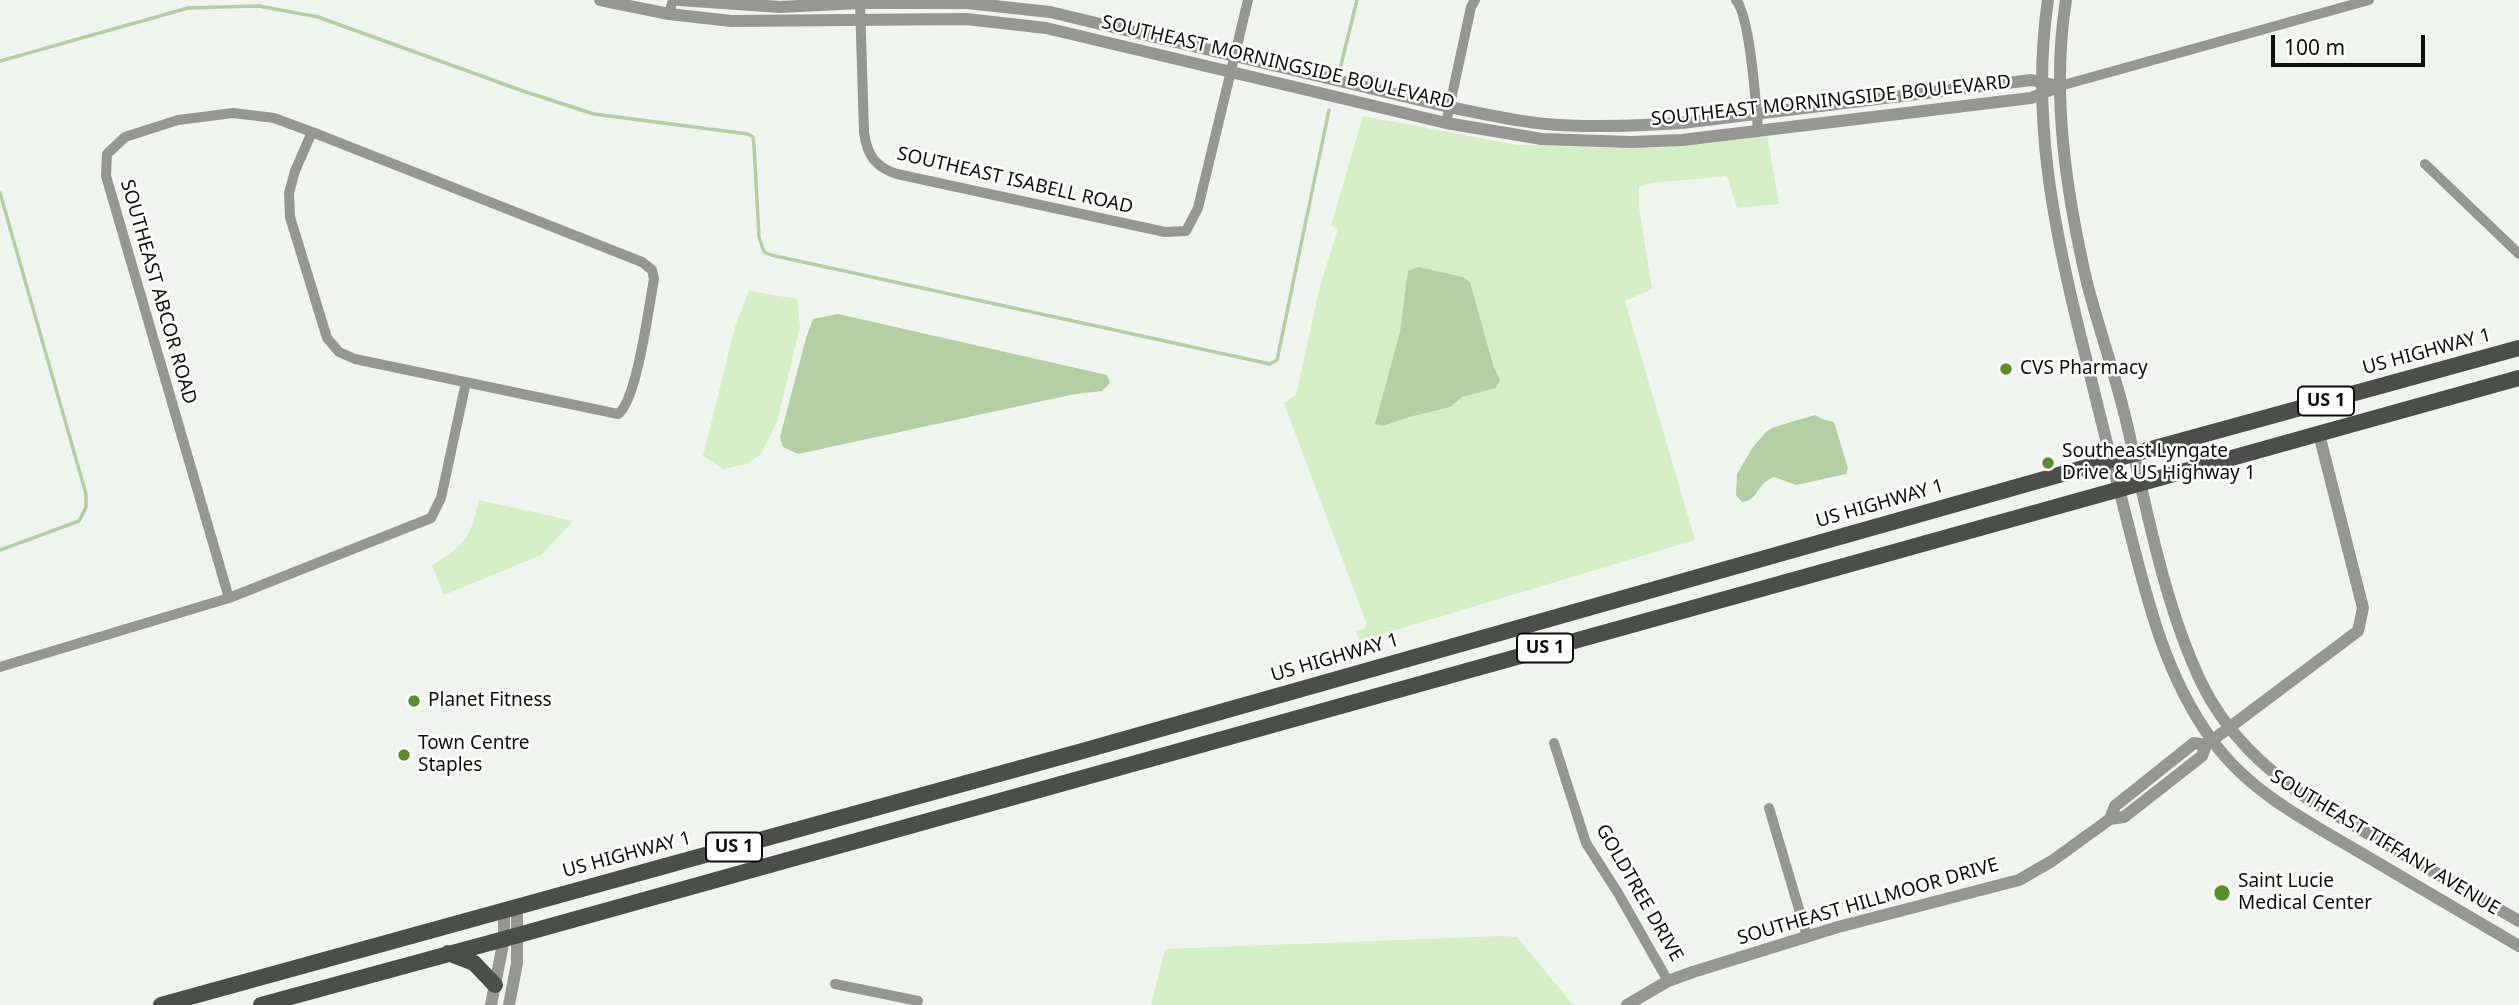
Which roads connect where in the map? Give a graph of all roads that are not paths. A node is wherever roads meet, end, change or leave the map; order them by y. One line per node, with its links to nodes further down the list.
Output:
1 (600, 0): 11 (street, SOUTHEAST MORNINGSIDE BOULEVARD)
2 (673, 0): 11 (street)
3 (679, 0): 10 (street, SOUTHEAST MORNINGSIDE BOULEVARD)
4 (1248, 0): 13 (street)
5 (1475, 0): 18 (street)
6 (1736, 0): 20 (street)
7 (2048, 0): 15 (street, SOUTHEAST TIFFANY AVENUE)
8 (2066, 0): 16 (street, SOUTHEAST TIFFANY AVENUE)
9 (2369, 0): 16 (street)
10 (860, 3): 12 (street, SOUTHEAST ISABELL ROAD); 13 (street, SOUTHEAST MORNINGSIDE BOULEVARD)
11 (670, 14): 12 (street, SOUTHEAST MORNINGSIDE BOULEVARD)
12 (860, 20): 14 (street, SOUTHEAST MORNINGSIDE BOULEVARD); 14 (street, SOUTHEAST ISABELL ROAD)
13 (1236, 55): 14 (street); 18 (street, SOUTHEAST MORNINGSIDE BOULEVARD)
14 (1232, 71): 21 (street, SOUTHEAST MORNINGSIDE BOULEVARD)
15 (2043, 86): 16 (street, SOUTHEAST MORNINGSIDE BOULEVARD); 17 (street, SOUTHEAST MORNINGSIDE BOULEVARD); 19 (street, SOUTHEAST MORNINGSIDE BOULEVARD); 33 (street, SOUTHEAST TIFFANY AVENUE)
16 (2060, 86): 32 (street, SOUTHEAST TIFFANY AVENUE)
17 (1900, 96): 19 (street); 20 (street, SOUTHEAST MORNINGSIDE BOULEVARD)
18 (1450, 107): 21 (street); 22 (street, SOUTHEAST MORNINGSIDE BOULEVARD)
19 (1902, 113): 23 (street, SOUTHEAST MORNINGSIDE BOULEVARD)
20 (1757, 114): 22 (street, SOUTHEAST MORNINGSIDE BOULEVARD); 23 (street)
21 (1446, 123): 25 (street, SOUTHEAST MORNINGSIDE BOULEVARD)
22 (1598, 126): 25 (street)
23 (1758, 130): 25 (street, SOUTHEAST MORNINGSIDE BOULEVARD)
24 (312, 132): 30 (street); 30 (street, SOUTHEAST ABCOR ROAD); 36 (street, SOUTHEAST ABCOR ROAD)
25 (1598, 142)
26 (2425, 164): 27 (street)
27 (2519, 254)
28 (2519, 348): 32 (main road, US HIGHWAY 1 / US 1)
29 (2519, 378): 31 (main road, US 1)
30 (466, 382): 36 (street)
31 (2319, 434): 34 (main road, US 1); 42 (street, SOUTHEAST HILLMOOR DRIVE)
32 (2133, 454): 33 (main road, US HIGHWAY 1 / US 1); 34 (street, SOUTHEAST TIFFANY AVENUE)
33 (2111, 460): 35 (street, SOUTHEAST TIFFANY AVENUE); 37 (main road, US HIGHWAY 1 / US 1)
34 (2141, 482): 35 (main road, US 1); 42 (street, SOUTHEAST TIFFANY AVENUE)
35 (2119, 489): 39 (main road, US 1); 44 (street, SOUTHEAST TIFFANY AVENUE)
36 (229, 598): 41 (street)
37 (1583, 610): 38 (main road, US HIGHWAY 1 / US 1); 39 (main road)
38 (1543, 621): 40 (main road); 45 (main road, US HIGHWAY 1 / US 1)
39 (1554, 646): 40 (main road, US 1)
40 (1525, 654): 47 (main road, US 1)
41 (0, 667)
42 (2230, 728): 44 (street, SOUTHEAST HILLMOOR DRIVE); 51 (street, SOUTHEAST TIFFANY AVENUE)
43 (1554, 743): 56 (street, GOLDTREE DRIVE)
44 (2209, 743): 52 (street, SOUTHEAST HILLMOOR DRIVE); 54 (street, SOUTHEAST TIFFANY AVENUE)
45 (998, 774): 46 (main road, US HIGHWAY 1 / US 1); 47 (main road)
46 (951, 786): 49 (main road); 50 (main road, US HIGHWAY 1 / US 1)
47 (971, 808): 49 (main road, US 1)
48 (1769, 808): 52 (street)
49 (926, 820): 53 (main road, US 1)
50 (510, 908): 53 (street); 60 (main road, US HIGHWAY 1 / US 1)
51 (2519, 921)
52 (1807, 936): 56 (street, SOUTHEAST HILLMOOR DRIVE)
53 (511, 937): 55 (main road, US 1); 58 (street); 63 (street)
54 (2519, 946)
55 (448, 953): 58 (main road); 61 (main road, US 1)
56 (1668, 981): 64 (street, SOUTHEAST HILLMOOR DRIVE)
57 (835, 984): 59 (street)
58 (495, 985): 62 (street)
59 (918, 1001)
60 (162, 1005)
61 (261, 1005)
62 (491, 1005)
63 (509, 1005)
64 (1627, 1005)

